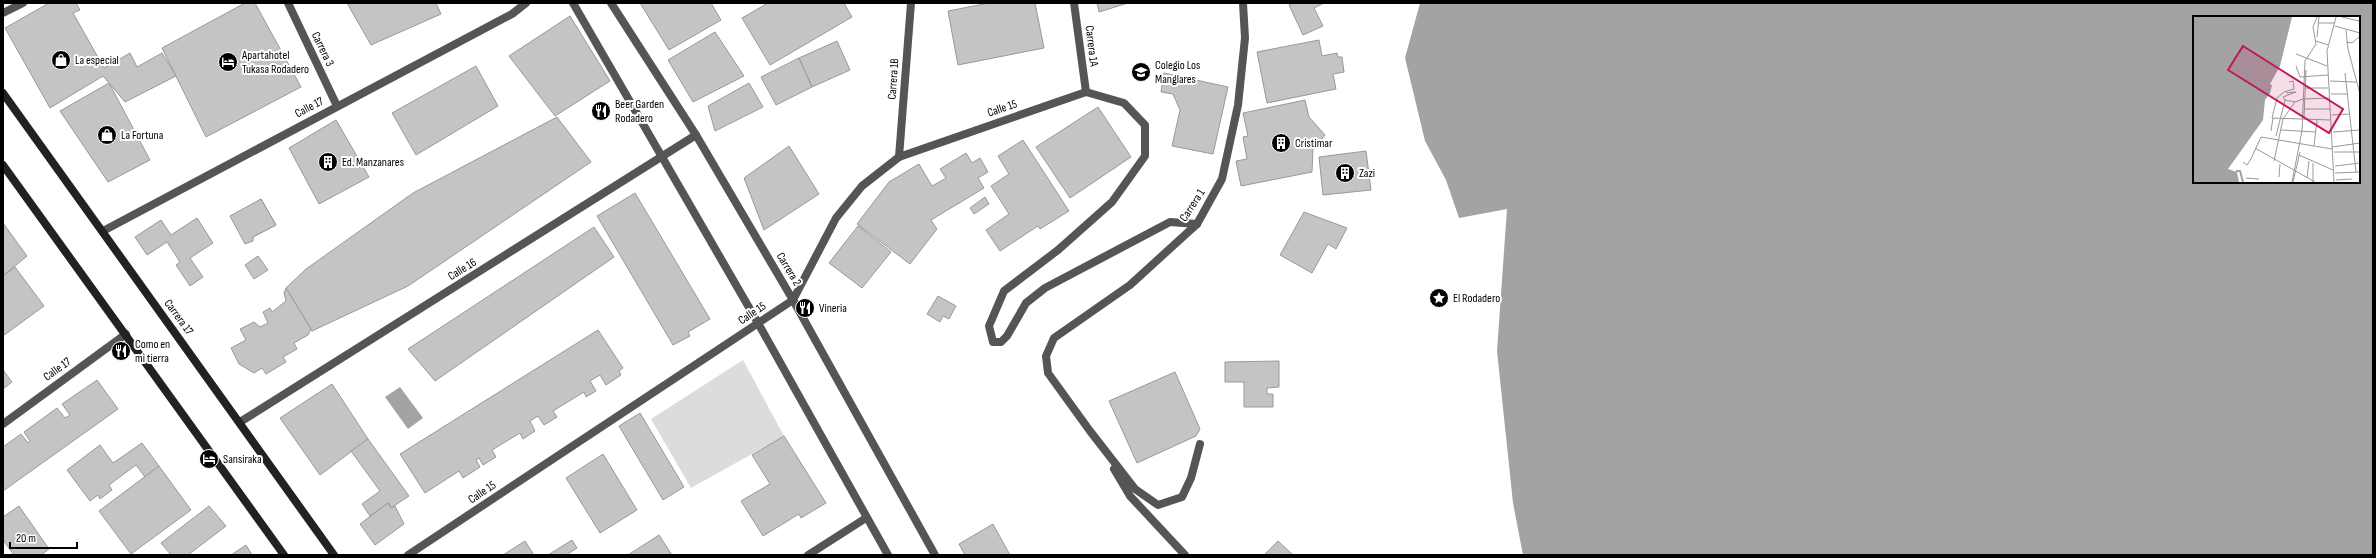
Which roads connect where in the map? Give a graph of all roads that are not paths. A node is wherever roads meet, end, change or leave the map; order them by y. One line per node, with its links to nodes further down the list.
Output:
1 (24, 3): 9 (street)
2 (288, 3): 12 (street, Carrera 3)
3 (526, 3): 12 (street, Calle 17)
4 (573, 3): 14 (street)
5 (611, 3): 13 (street, Carrera 2)
6 (911, 3): 15 (street, Carrera 1B)
7 (1074, 3): 10 (street, Carrera 1A)
8 (1243, 3): 17 (street, Carrera 1)
9 (3, 13)
10 (1086, 92): 15 (street, Calle 15); 17 (street)
11 (3, 93): 18 (main road, Carrera 17)
12 (337, 106): 18 (street, Calle 17)
13 (696, 135): 14 (street, Calle 16); 19 (street, Carrera 2)
14 (663, 156): 20 (street); 22 (street, Calle 16)
15 (899, 156): 19 (street, Calle 15)
16 (3, 165): 21 (main road)
17 (1197, 224): 24 (street, Carrera 1)
18 (103, 232): 22 (main road, Carrera 17)
19 (793, 300): 20 (street, Calle 15); 32 (street, Carrera 2)
20 (758, 323): 26 (street); 29 (street, Calle 15)
21 (126, 334): 23 (street, Calle 17); 27 (main road)
22 (240, 422): 28 (main road, Carrera 17)
23 (3, 424)
24 (1090, 431): 25 (street); 33 (street)
25 (1200, 444)
26 (866, 518): 30 (street); 31 (street)
27 (284, 555)
28 (334, 555)
29 (408, 555)
30 (808, 555)
31 (888, 555)
32 (936, 555)
33 (1185, 555)

